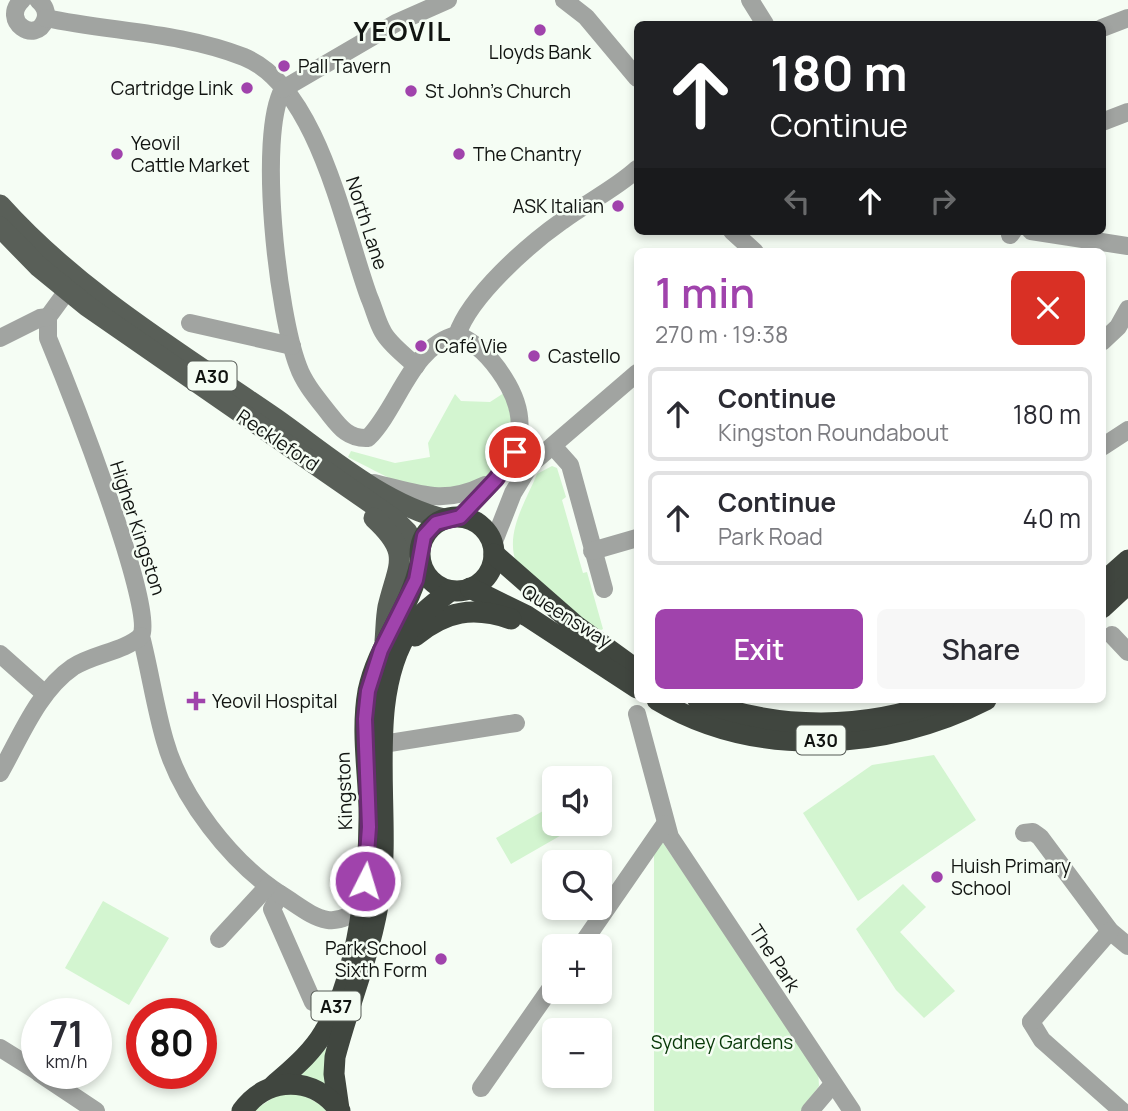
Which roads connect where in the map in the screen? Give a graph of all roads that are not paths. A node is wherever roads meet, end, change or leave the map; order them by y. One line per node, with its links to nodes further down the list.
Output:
1 (22, 0): 10 (street)
2 (38, 0): 6 (street)
3 (448, 0): 12 (street)
4 (564, 0): 11 (street)
5 (750, 0): 8 (street)
6 (46, 18): 10 (street); 12 (street, North Lane)
7 (1128, 18): 9 (street)
8 (763, 21)
9 (1106, 26)
10 (8, 27)
11 (634, 74)
12 (283, 89): 29 (street); 30 (street, North Lane)
13 (1128, 112): 14 (street)
14 (1106, 120)
15 (634, 171): 26 (street)
16 (0, 205): 37 (main road, Reckleford / A30)
17 (0, 228): 22 (main road, Reckleford / A30)
18 (736, 235): 21 (street)
19 (1057, 235): 20 (street)
20 (1128, 246)
21 (751, 248)
22 (67, 291): 24 (street); 35 (main road, Reckleford / A30)
23 (1128, 309): 28 (street)
24 (48, 317): 27 (street); 51 (street, Higher Kingston)
25 (190, 323): 29 (street)
26 (457, 335): 30 (street); 36 (street)
27 (0, 338)
28 (1106, 338)
29 (292, 346): 30 (street)
30 (416, 366)
31 (634, 376): 34 (street)
32 (1128, 430): 33 (street)
33 (1106, 444)
34 (553, 446): 40 (street); 41 (street)
35 (326, 473): 42 (main road, Reckleford / A30); 52 (main road)
36 (494, 481): 37 (street, Reckleford); 38 (street)
37 (367, 482): 38 (main road, Reckleford / A30)
38 (452, 518): 40 (highway); 42 (highway)
39 (634, 539): 41 (street)
40 (493, 549): 47 (highway); 55 (highway, Queensway)
41 (592, 551): 46 (street)
42 (420, 558): 47 (highway); 52 (highway, Kingston / A37)
43 (1128, 560): 44 (highway)
44 (1106, 579)
45 (1128, 584): 48 (highway)
46 (604, 589)
47 (460, 590): 49 (highway, Queensway); 52 (highway, Kingston / A37)
48 (1106, 604)
49 (553, 632): 52 (highway); 56 (highway, Queensway)
50 (1112, 635): 53 (street)
51 (141, 636): 57 (street); 68 (street, Higher Kingston)
52 (392, 645): 64 (highway, Kingston / A37); 69 (highway, Kingston / A37)
53 (1128, 652)
54 (0, 654): 57 (street)
55 (634, 668)
56 (634, 686)
57 (45, 694): 65 (street)
58 (663, 703): 61 (highway, A30)
59 (708, 703): 60 (highway, A30)
60 (936, 703)
61 (979, 703)
62 (637, 714): 66 (street, The Park)
63 (516, 723): 64 (street)
64 (383, 744): 82 (highway, Kingston / A37)
65 (0, 773)
66 (665, 824): 71 (street); 78 (street, The Park)
67 (1024, 833): 70 (street)
68 (274, 890): 69 (street, Higher Kingston); 72 (street); 74 (street)
69 (363, 905): 79 (highway, Kingston / A37)
70 (1110, 931): 73 (street); 87 (street)
71 (589, 934)
72 (219, 939)
73 (1128, 946)
74 (313, 992)
75 (542, 1001): 80 (street)
76 (0, 1048): 77 (street)
77 (21, 1061)
78 (833, 1084): 85 (street); 86 (street, The Park)
79 (273, 1086): 82 (highway, A37); 84 (highway, A37)
80 (481, 1088)
81 (63, 1089): 83 (street)
82 (340, 1110)
83 (96, 1111)
84 (242, 1111)
85 (810, 1111)
86 (852, 1111)
87 (1122, 1111)

